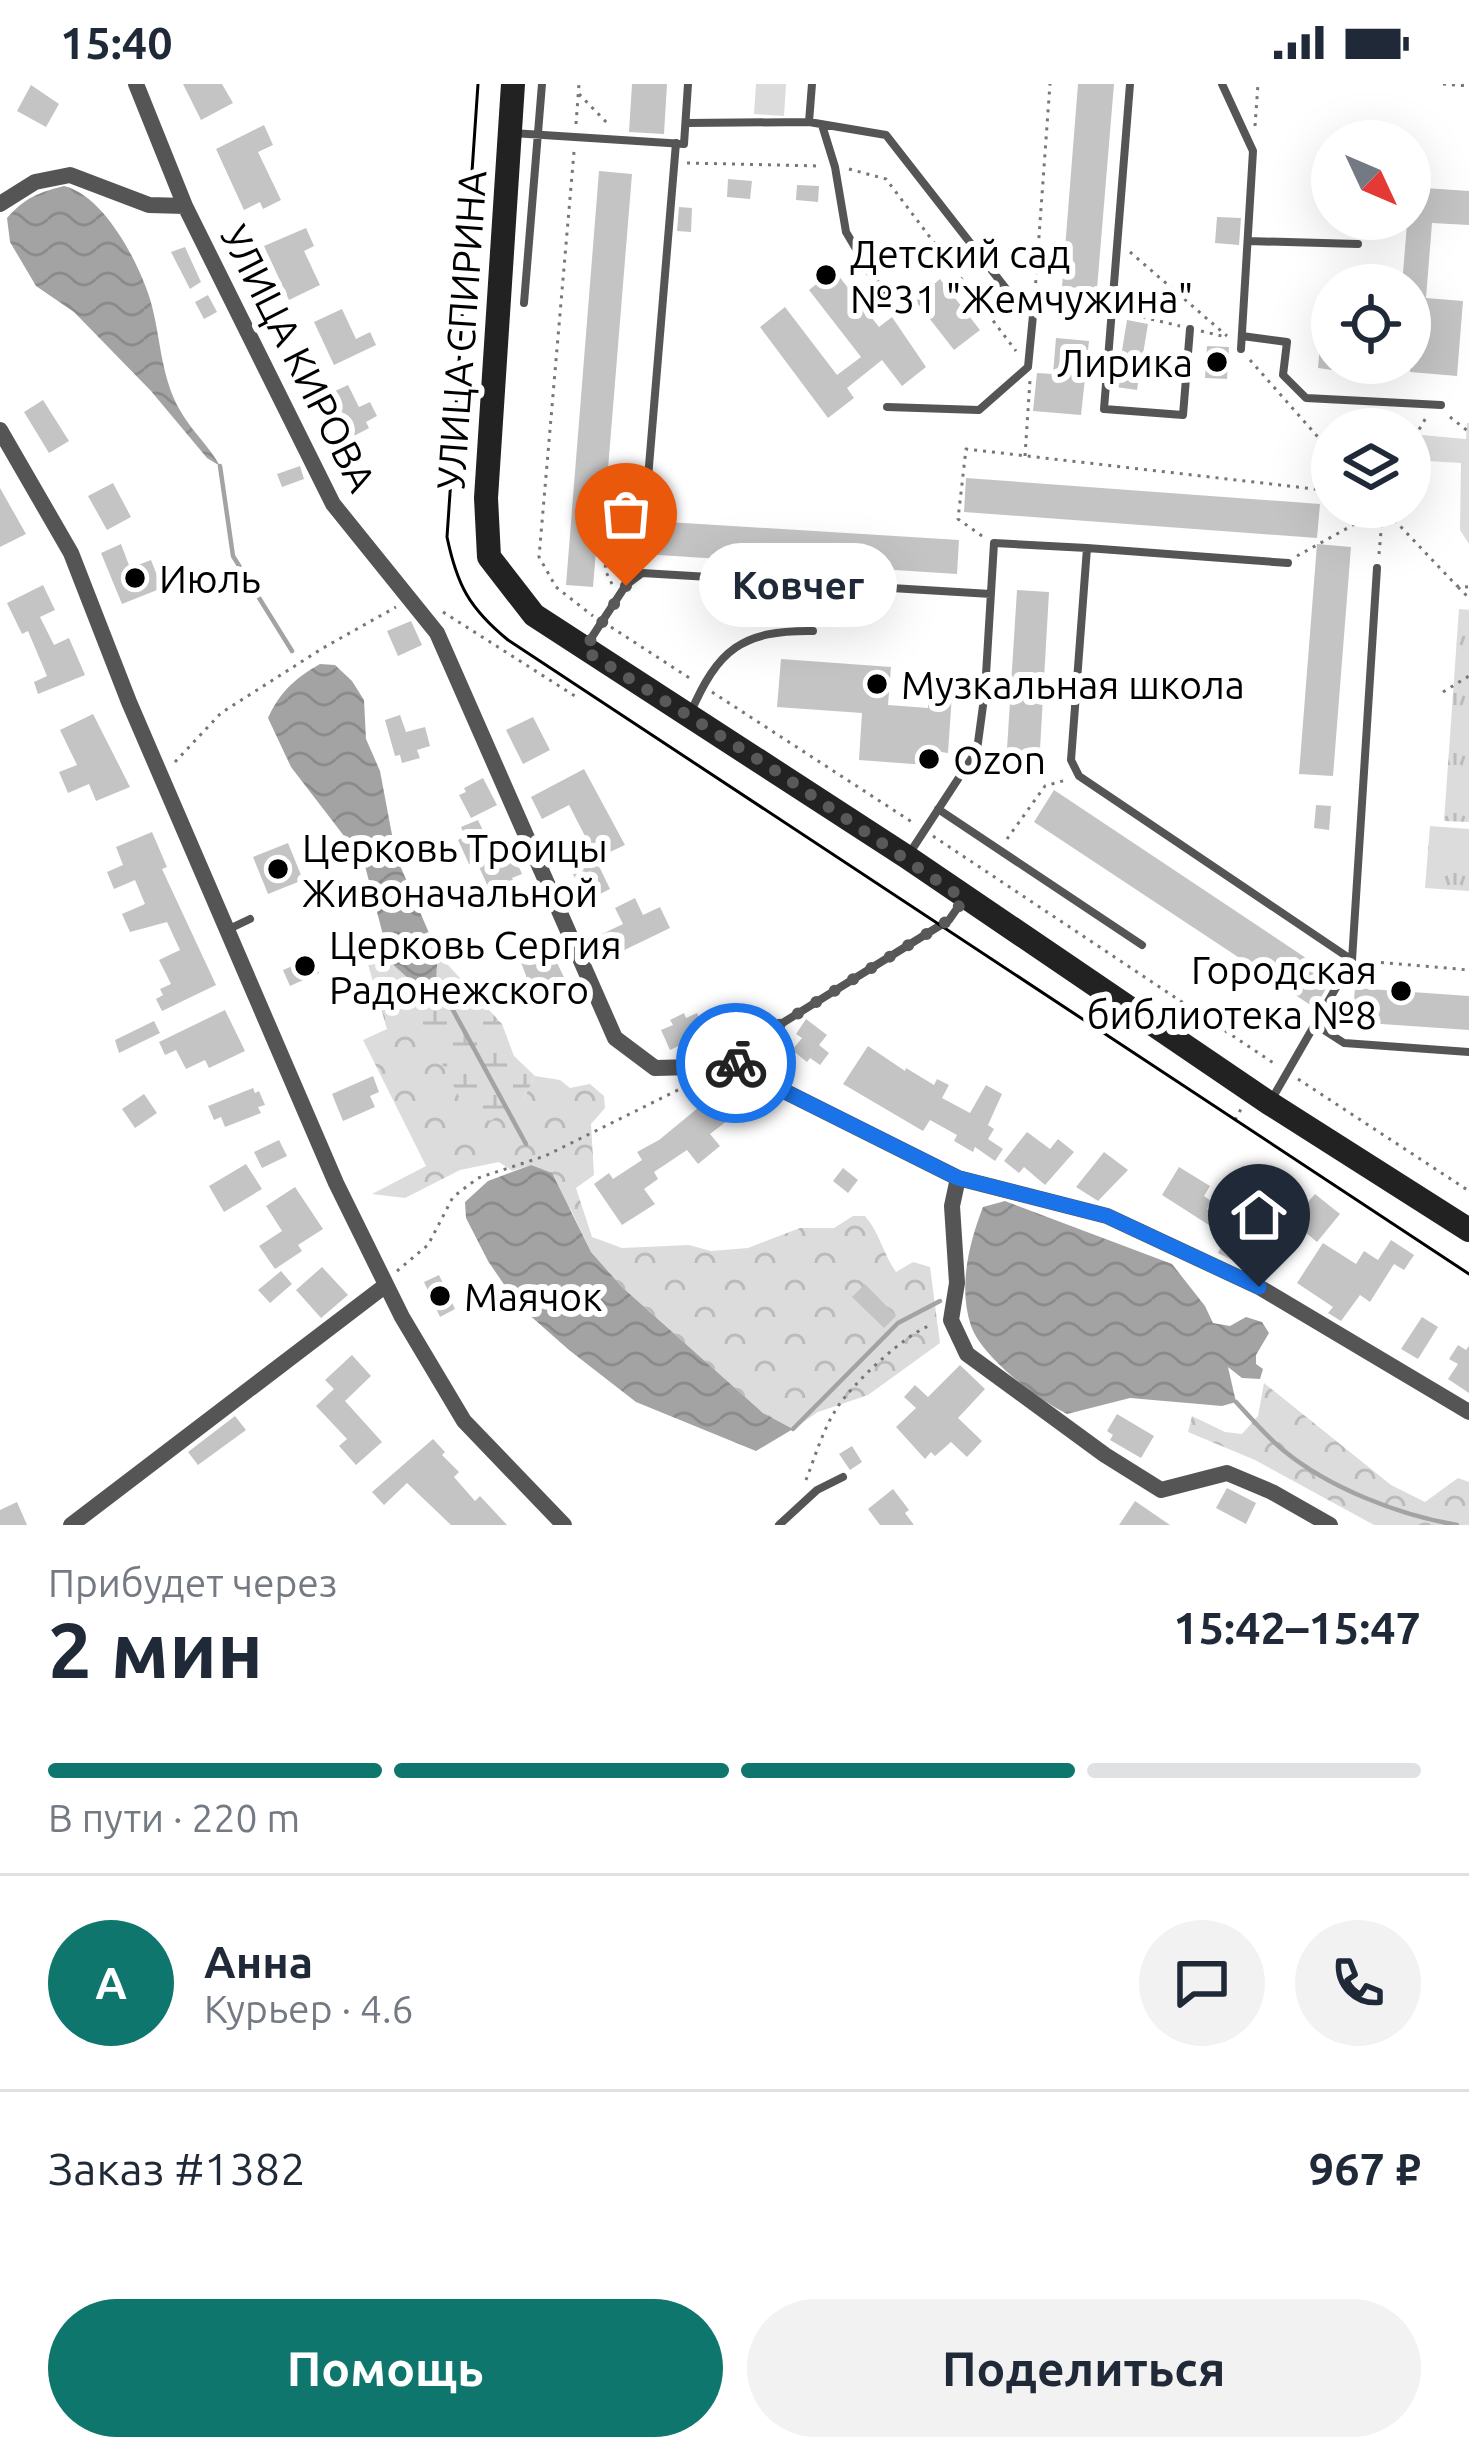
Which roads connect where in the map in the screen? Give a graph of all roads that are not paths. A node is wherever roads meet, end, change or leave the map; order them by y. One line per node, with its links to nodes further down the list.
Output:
1 (136, 84): 15 (street, УЛИЦА КИРОВА)
2 (513, 84): 11 (main road, УЛИЦА СПИРИНА)
3 (542, 84): 12 (lane)
4 (688, 84): 9 (lane)
5 (812, 84): 8 (lane)
6 (1130, 84): 21 (lane)
7 (1222, 84): 16 (lane)
8 (809, 122): 9 (lane); 10 (lane)
9 (686, 124): 13 (lane)
10 (822, 124): 18 (lane); 20 (lane)
11 (510, 133): 12 (lane); 34 (main road, УЛИЦА СПИРИНА)
12 (538, 134): 13 (lane); 19 (lane)
13 (676, 143): 28 (lane)
14 (0, 204): 15 (street)
15 (184, 206): 45 (street, УЛИЦА КИРОВА)
16 (1248, 241): 17 (lane); 23 (lane)
17 (1358, 244)
18 (887, 301)
19 (524, 303)
20 (1034, 305): 21 (lane); 26 (lane)
21 (1112, 310): 22 (lane)
22 (1190, 328)
23 (1242, 336): 24 (lane); 25 (lane)
24 (1241, 349)
25 (1437, 405)
26 (887, 407)
27 (0, 430): 40 (street)
28 (647, 490)
29 (1088, 548): 30 (lane); 32 (lane); 42 (lane)
30 (1288, 563)
31 (1377, 568): 42 (lane)
32 (991, 594): 34 (lane); 36 (lane)
33 (813, 632): 35 (lane)
34 (584, 650): 35 (main road)
35 (690, 715): 37 (main road)
36 (938, 809): 37 (lane); 41 (lane)
37 (907, 857): 38 (main road)
38 (964, 899): 45 (lane); 46 (main road)
39 (250, 920): 40 (lane)
40 (228, 929): 49 (street)
41 (1142, 945)
42 (1352, 960): 43 (lane)
43 (1316, 1025): 44 (lane); 46 (lane)
44 (1469, 1052)
45 (734, 1066): 47 (street, УЛИЦА КИРОВА)
46 (1269, 1103): 48 (main road)
47 (958, 1178): 50 (street, УЛИЦА КИРОВА); 55 (street)
48 (1469, 1230)
49 (391, 1279): 52 (street); 53 (street)
50 (1469, 1412)
51 (843, 1477): 54 (lane)
52 (70, 1525)
53 (563, 1525)
54 (779, 1525)
55 (1330, 1525)

